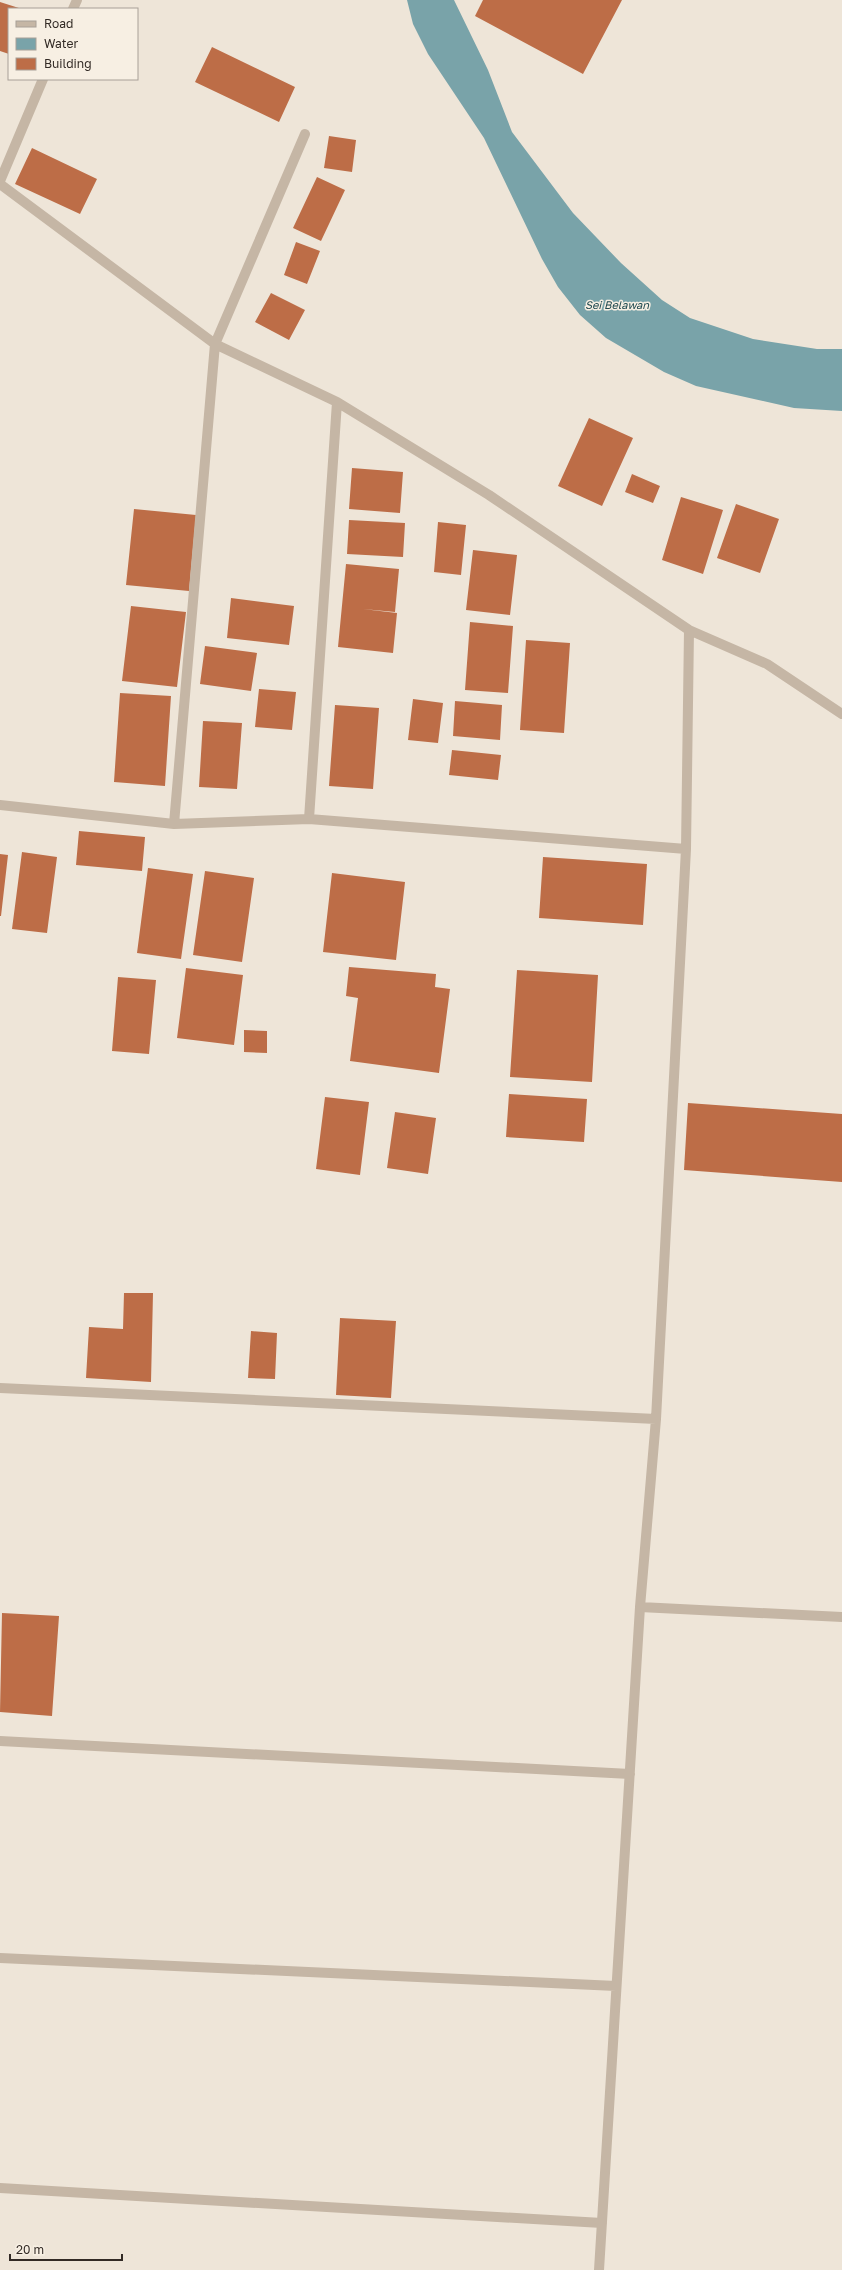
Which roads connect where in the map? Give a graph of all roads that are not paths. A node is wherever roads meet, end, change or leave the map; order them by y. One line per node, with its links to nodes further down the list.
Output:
1 (44, 80): 3 (street)
2 (305, 134): 4 (street)
3 (0, 182): 4 (street)
4 (215, 344): 5 (street); 10 (street)
5 (337, 402): 6 (street); 9 (street)
6 (689, 630): 7 (street); 11 (street)
7 (842, 714)
8 (0, 805): 10 (street)
9 (309, 819): 10 (street); 11 (street)
10 (174, 824)
11 (686, 849): 13 (street)
12 (0, 1388): 13 (street)
13 (656, 1419): 14 (street)
14 (640, 1607): 15 (street); 17 (street)
15 (842, 1617)
16 (0, 1741): 17 (street)
17 (630, 1774): 19 (street)
18 (0, 1958): 19 (street)
19 (616, 1986): 21 (street)
20 (0, 2188): 21 (street)
21 (602, 2223): 22 (street)
22 (599, 2270)

